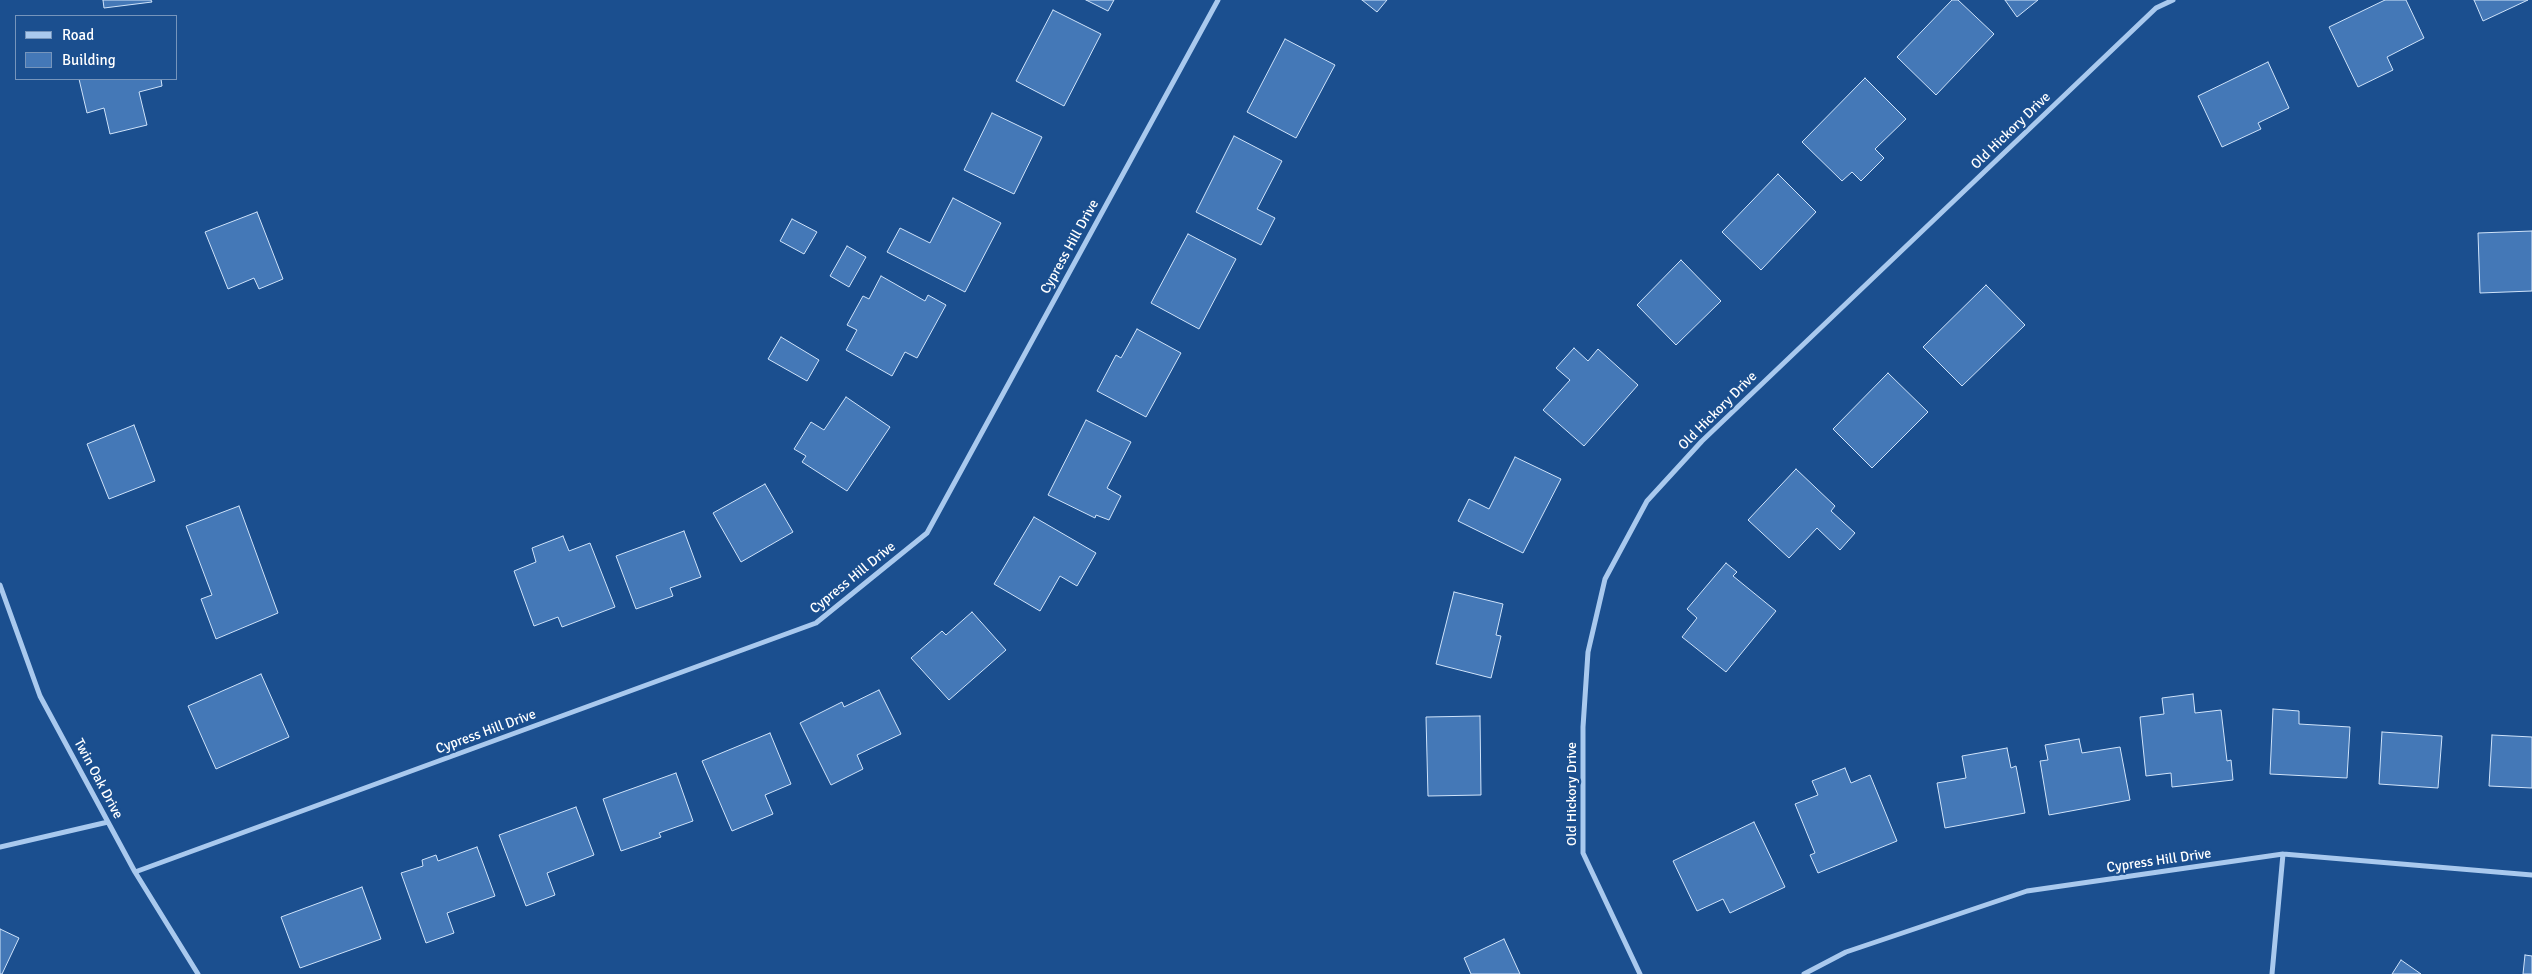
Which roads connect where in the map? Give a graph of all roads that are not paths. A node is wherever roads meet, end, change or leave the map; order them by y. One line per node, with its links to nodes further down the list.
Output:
1 (1218, 0): 7 (street, Cypress Hill Drive)
2 (2173, 0): 10 (street, Old Hickory Drive)
3 (0, 585): 4 (street, Twin Oak Drive)
4 (108, 822): 5 (street); 7 (street, Twin Oak Drive)
5 (0, 847)
6 (2283, 854): 8 (street, Cypress Hill Drive); 11 (street, Cypress Hill Drive); 12 (street)
7 (135, 872): 9 (street, Twin Oak Drive)
8 (2532, 874)
9 (198, 974)
10 (1640, 974)
11 (1804, 974)
12 (2272, 974)

